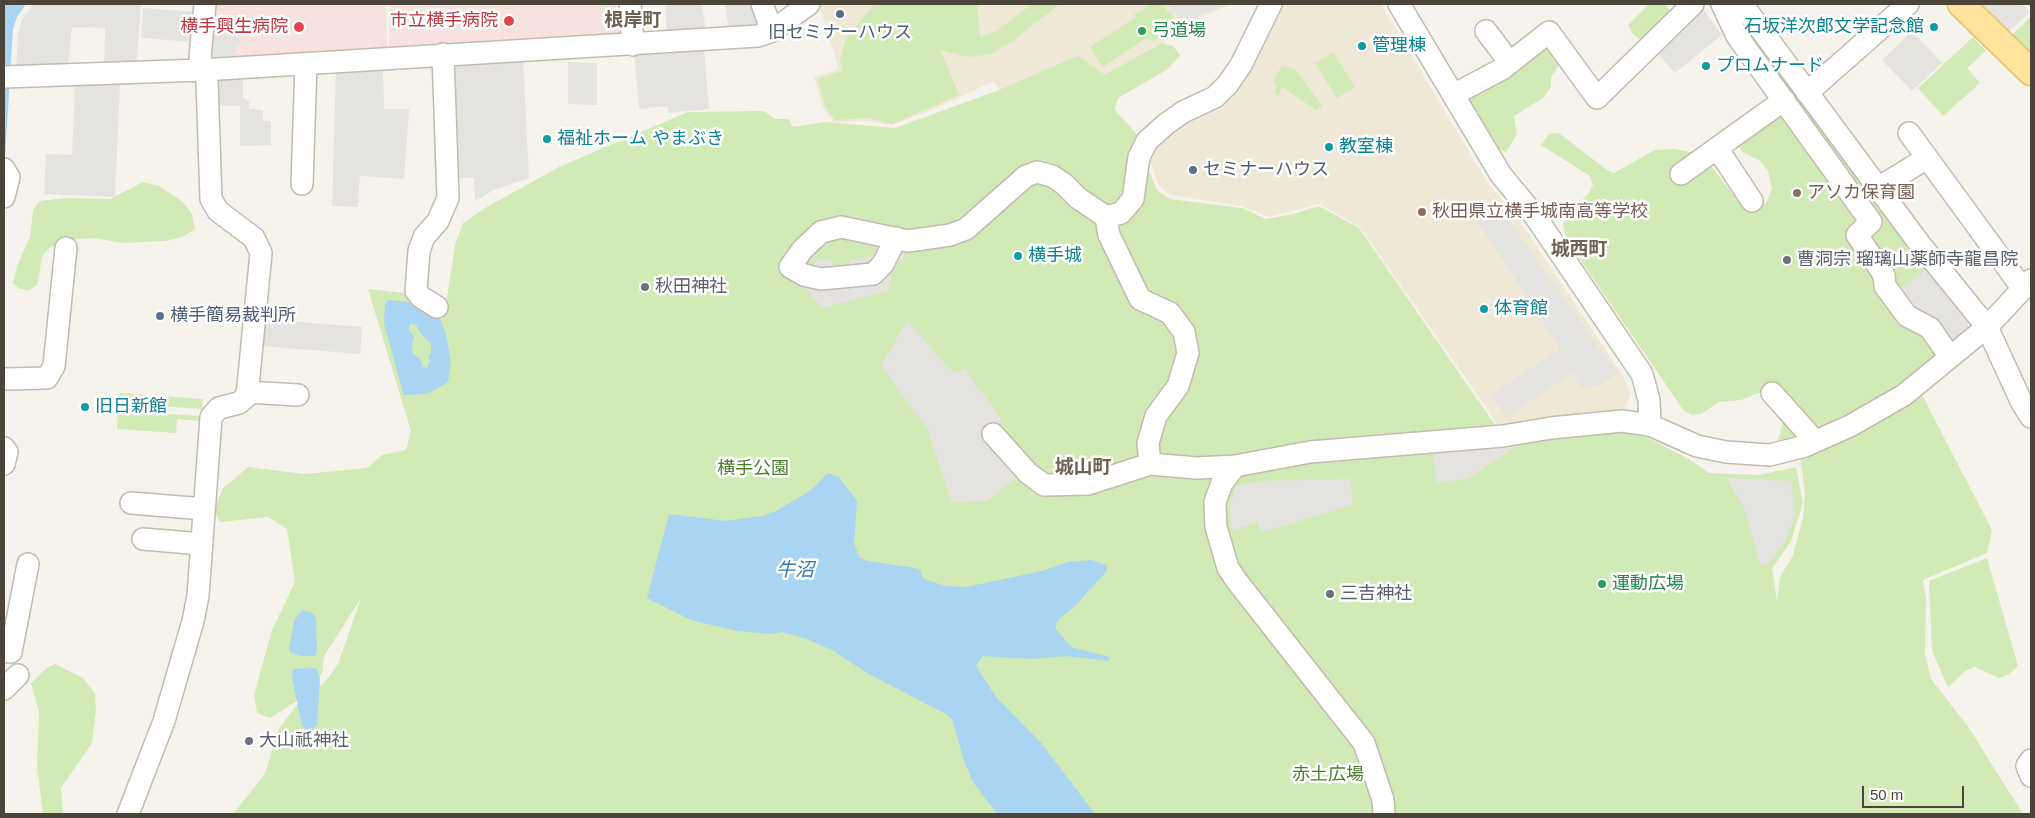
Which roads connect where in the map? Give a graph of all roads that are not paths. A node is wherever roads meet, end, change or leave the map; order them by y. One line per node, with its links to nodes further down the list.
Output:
1 (204, 4): 18 (street)
2 (630, 4): 14 (street)
3 (762, 4): 12 (street)
4 (809, 4): 12 (street)
5 (1271, 4): 33 (street)
6 (1399, 4): 22 (street)
7 (1693, 4): 16 (street)
8 (1722, 4): 23 (street)
9 (1742, 4): 21 (street)
10 (1908, 4): 21 (street)
11 (1961, 4): 19 (main road)
12 (772, 31): 14 (street)
13 (1486, 31): 16 (street)
14 (633, 45): 15 (street)
15 (442, 54): 17 (street); 37 (street)
16 (1510, 63): 22 (street)
17 (306, 64): 18 (street); 29 (street)
18 (202, 70): 20 (street); 41 (street)
19 (2031, 72)
20 (9, 77)
21 (1807, 93): 30 (street)
22 (1453, 95): 45 (street)
23 (1784, 100): 25 (street); 39 (street)
24 (1909, 133): 26 (street)
25 (1717, 148): 28 (street); 32 (street)
26 (1927, 158): 30 (street); 36 (street)
27 (7, 170): 31 (street)
28 (1681, 174)
29 (302, 184)
30 (1878, 188): 38 (street)
31 (4, 197)
32 (1752, 201)
33 (1106, 217): 34 (street); 50 (street)
34 (896, 238)
35 (66, 248): 40 (street)
36 (2027, 285): 38 (street)
37 (438, 307)
38 (1987, 327): 39 (street); 44 (street)
39 (1950, 357): 47 (street)
40 (4, 378)
41 (247, 392): 43 (street); 53 (street)
42 (1772, 394): 47 (street)
43 (298, 395)
44 (2031, 417)
45 (1650, 425): 47 (street); 51 (street)
46 (993, 434): 50 (street)
47 (1815, 441)
48 (4, 448): 49 (street)
49 (4, 464)
50 (1150, 464): 51 (street)
51 (1235, 466): 61 (street)
52 (131, 503): 53 (street)
53 (204, 509): 55 (street)
54 (143, 538): 55 (street)
55 (202, 544): 60 (street)
56 (28, 564): 57 (street)
57 (4, 651)
58 (2031, 760): 59 (street)
59 (2031, 776)
60 (128, 814)
61 (1384, 814)

